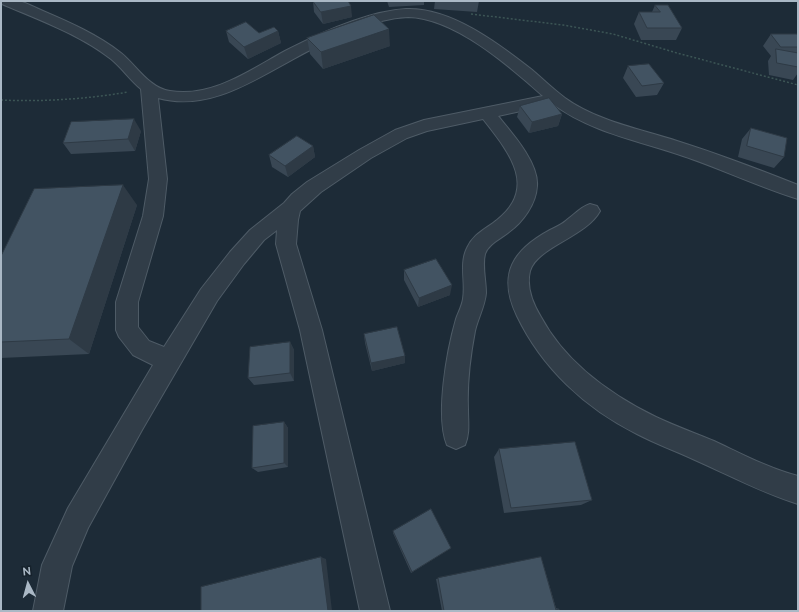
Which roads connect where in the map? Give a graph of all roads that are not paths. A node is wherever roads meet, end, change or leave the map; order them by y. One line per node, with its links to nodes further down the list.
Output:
1 (7, 1): 2 (street)
2 (149, 89): 3 (street); 8 (street)
3 (555, 99): 4 (street); 5 (street)
4 (487, 113): 6 (street); 9 (street)
5 (798, 192)
6 (292, 208): 8 (street); 12 (street)
7 (590, 211): 10 (street)
8 (169, 361): 11 (street)
9 (456, 436)
10 (798, 490)
11 (48, 611)
12 (375, 611)

